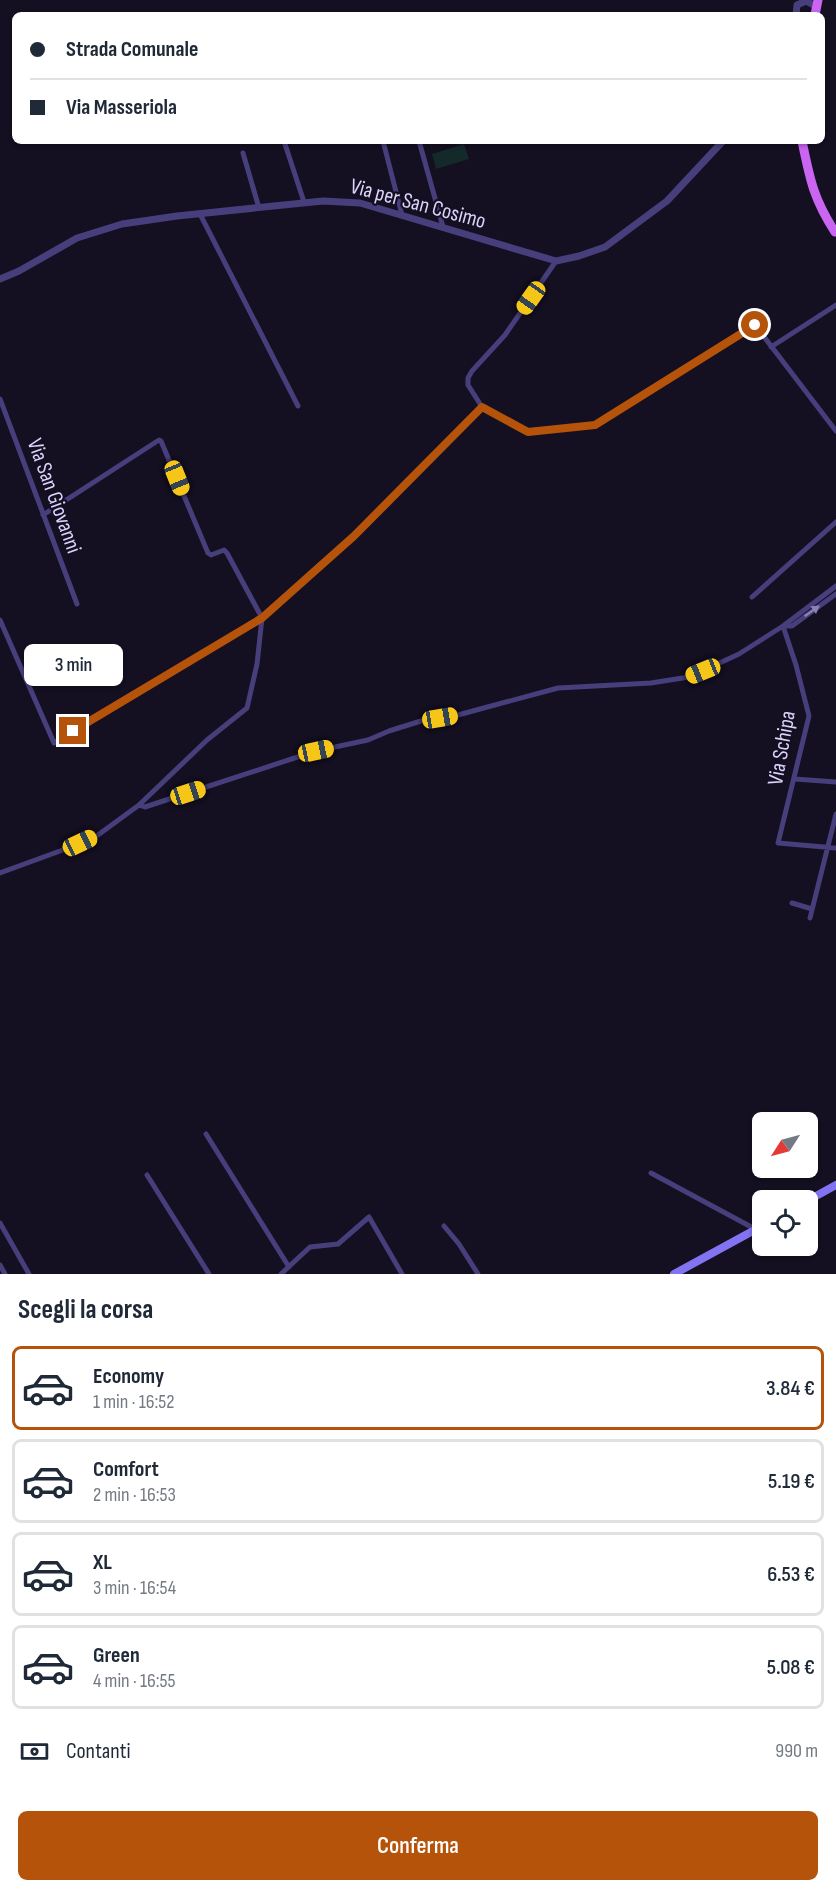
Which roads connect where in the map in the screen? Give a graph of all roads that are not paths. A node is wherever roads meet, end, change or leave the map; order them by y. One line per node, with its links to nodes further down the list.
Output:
1 (806, 0): 2 (street); 3 (street)
2 (797, 2)
3 (815, 9)
4 (285, 144): 10 (street)
5 (383, 144): 13 (street)
6 (419, 144): 16 (street)
7 (720, 144): 18 (street)
8 (803, 144): 14 (main road)
9 (243, 153): 11 (street)
10 (304, 202): 11 (street, Via per San Cosimo); 13 (street, Via per San Cosimo)
11 (259, 208): 12 (street, Via per San Cosimo)
12 (200, 214): 19 (street, Via per San Cosimo); 23 (street)
13 (402, 215): 16 (street, Via per San Cosimo)
14 (825, 216): 15 (main road); 17 (main road)
15 (836, 224)
16 (443, 227): 18 (street, Via per San Cosimo)
17 (836, 232)
18 (556, 261): 24 (street)
19 (0, 279)
20 (836, 305): 21 (street)
21 (771, 347): 24 (street); 25 (street)
22 (0, 399): 26 (street, Via San Giovanni)
23 (298, 406)
24 (482, 407): 32 (street)
25 (836, 431)
26 (43, 515): 31 (street, Via San Giovanni); 32 (street)
27 (836, 522): 30 (street)
28 (836, 586): 34 (street)
29 (836, 594): 34 (street, one-way to 29)
30 (752, 597)
31 (77, 604)
32 (262, 618): 33 (street); 37 (street)
33 (0, 620)
34 (783, 626): 35 (street, Via Schipa); 37 (street)
35 (795, 779): 36 (street); 39 (street, Via Schipa)
36 (836, 782)
37 (139, 805): 41 (street)
38 (836, 814): 39 (street)
39 (828, 846): 40 (street); 43 (street)
40 (836, 848)
41 (0, 873)
42 (792, 903): 43 (street)
43 (812, 909): 44 (street)
44 (810, 918)
45 (206, 1134): 55 (street)
46 (651, 1173): 51 (street)
47 (147, 1175): 58 (street)
48 (836, 1185): 49 (main road)
49 (818, 1195)
50 (0, 1223): 57 (street)
51 (752, 1224)
52 (444, 1226): 61 (street)
53 (752, 1232): 62 (main road)
54 (0, 1265): 56 (street)
55 (289, 1267): 59 (street); 60 (street)
56 (5, 1274)
57 (29, 1274)
58 (210, 1274)
59 (281, 1274)
60 (402, 1274)
61 (478, 1274)
62 (674, 1274)

